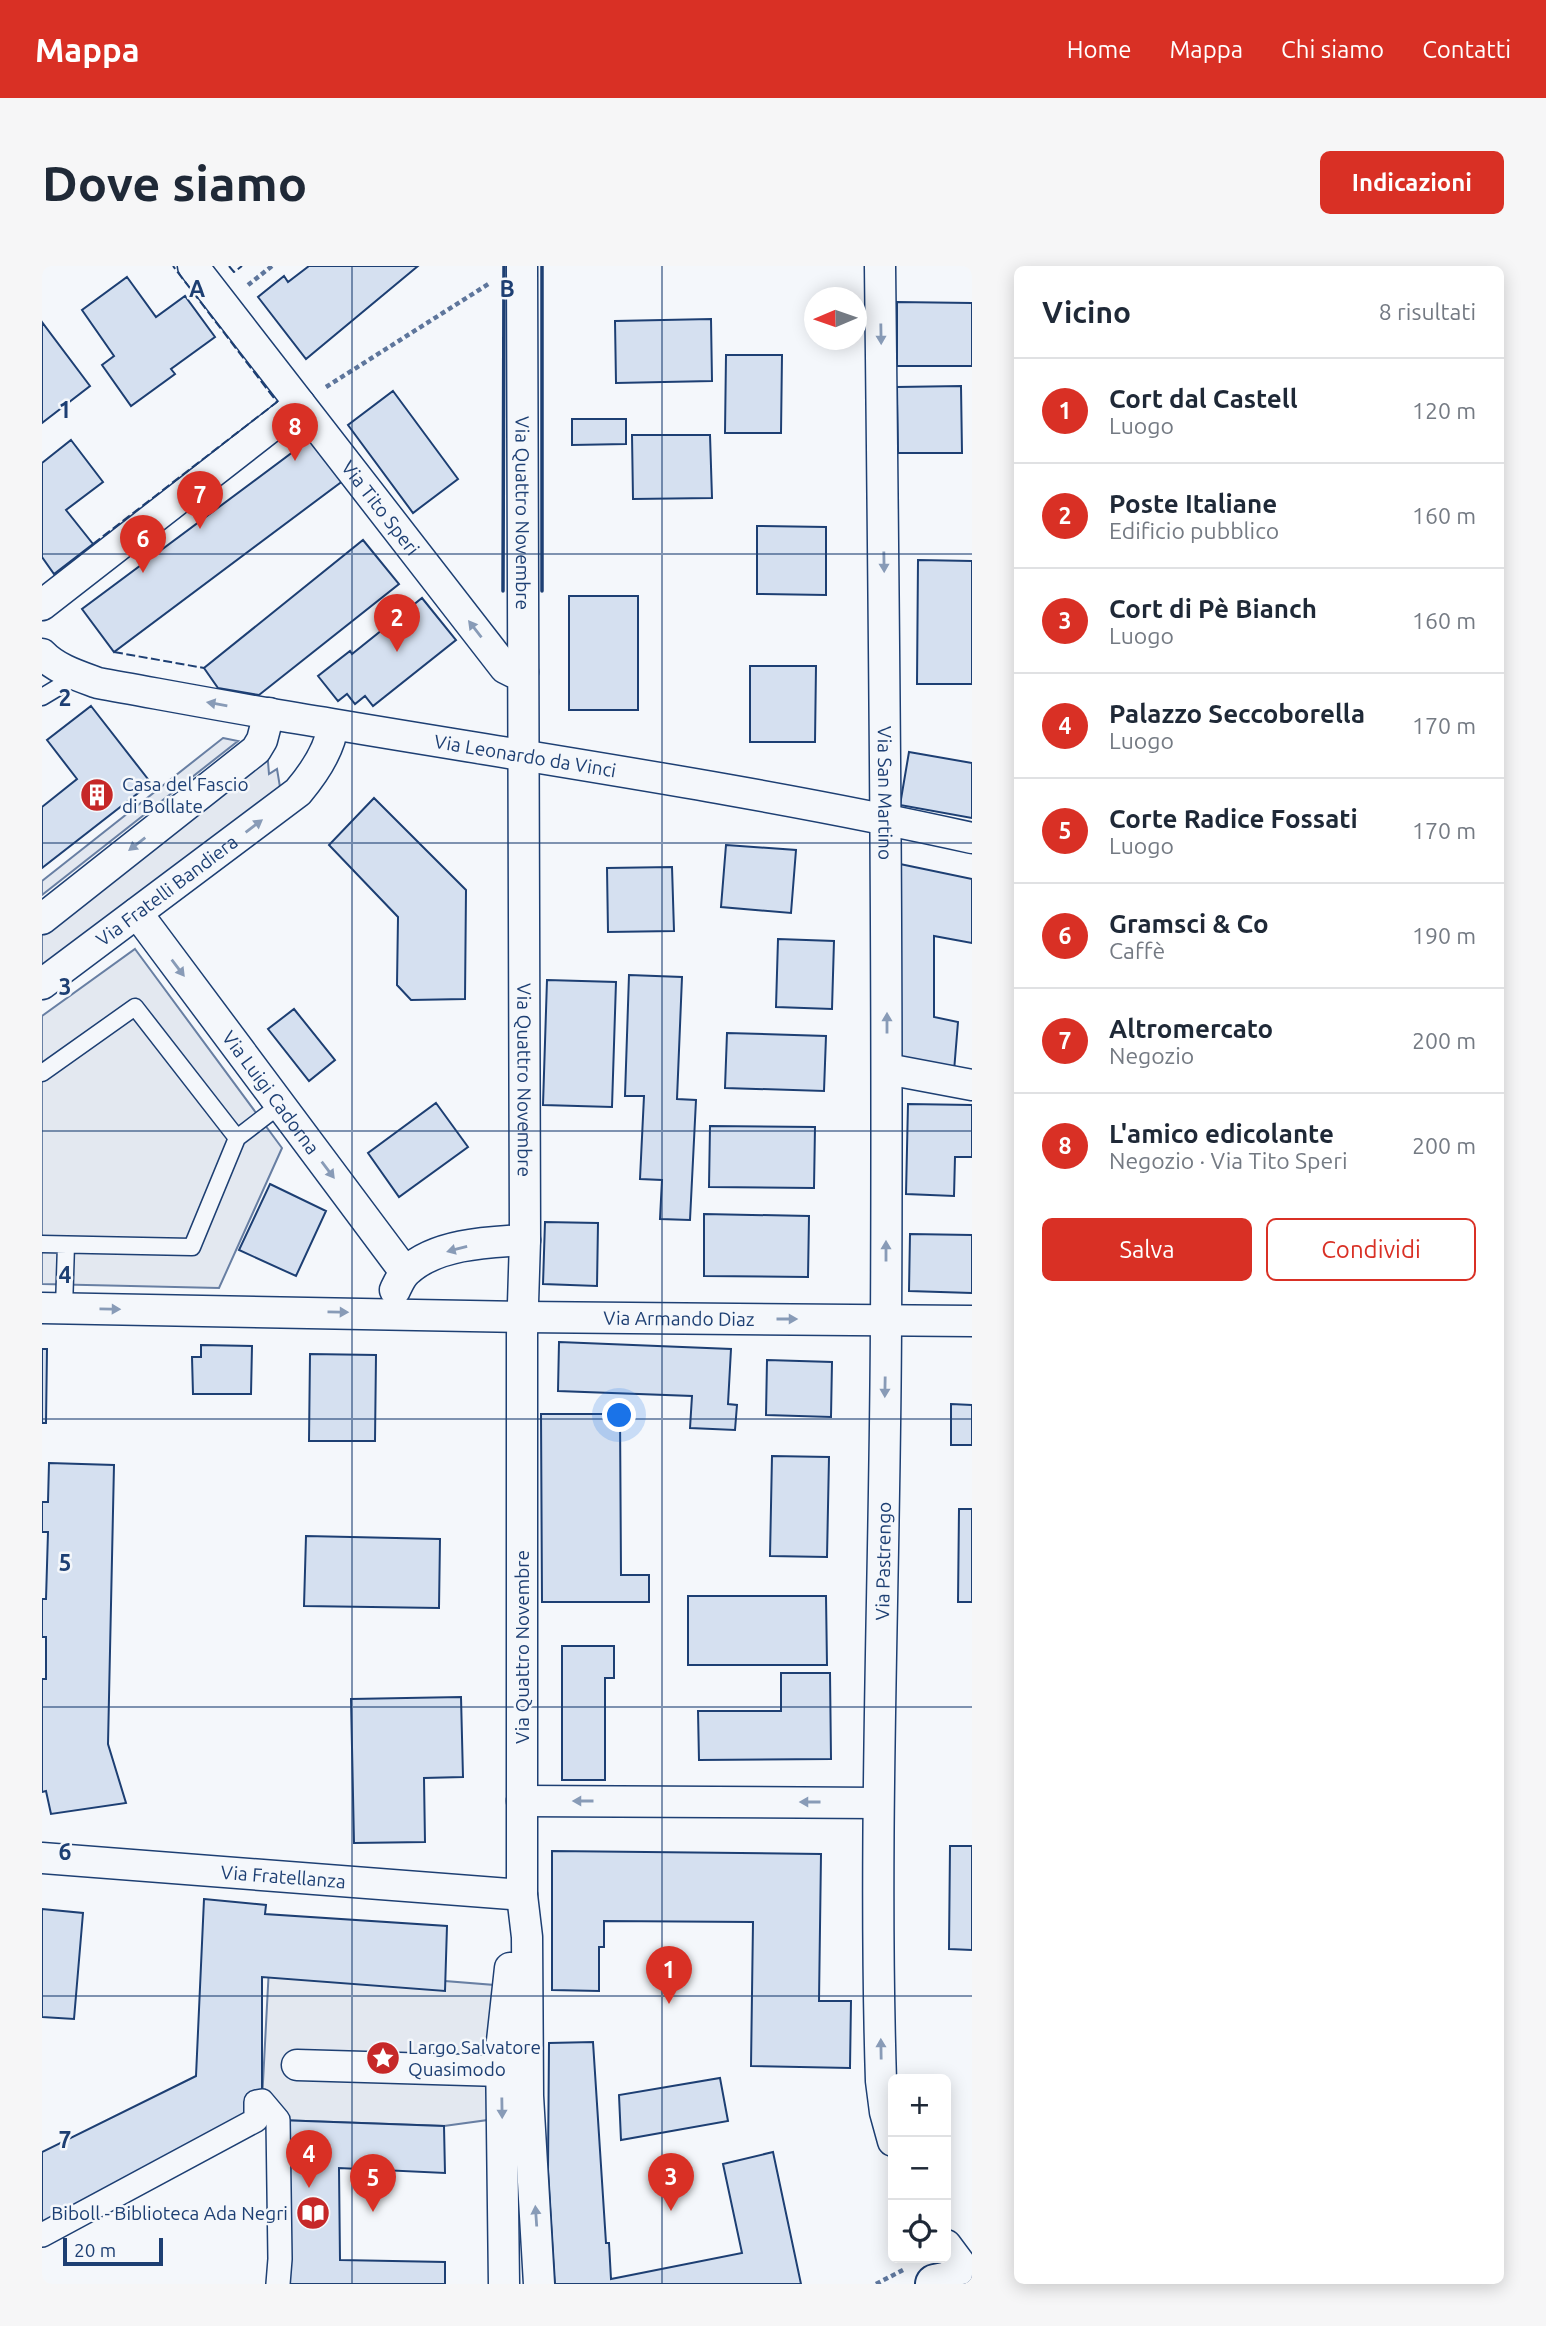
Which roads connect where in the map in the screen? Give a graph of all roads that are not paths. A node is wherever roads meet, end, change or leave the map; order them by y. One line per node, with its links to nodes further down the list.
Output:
1 (193, 266): 4 (street, Via Tito Speri)
2 (880, 266): 13 (street, Via San Martino, one-way to 13)
3 (510, 272): 7 (street, Via Quattro Novembre)
4 (300, 404): 5 (street); 7 (street, Via Tito Speri, one-way to 4)
5 (42, 605)
6 (44, 659): 8 (street, Via Leonardo da Vinci)
7 (523, 672): 12 (street, Via Quattro Novembre)
8 (77, 676): 9 (lane); 10 (street, Via Leonardo da Vinci, one-way to 8)
9 (42, 697)
10 (269, 713): 11 (street, Via Leonardo da Vinci); 16 (street, one-way to 16)
11 (333, 724): 12 (street, Via Leonardo da Vinci); 15 (street, Via Fratelli Bandiera, one-way to 11)
12 (524, 754): 13 (street, Via Leonardo da Vinci); 23 (street, Via Quattro Novembre)
13 (886, 819): 14 (street, Via Leonardo da Vinci); 18 (street, Via San Martino, one-way to 13)
14 (972, 838)
15 (137, 913): 17 (street, Via Fratelli Bandiera); 21 (street, Via Luigi Cadorna, one-way to 21)
16 (42, 919)
17 (42, 984)
18 (887, 1069): 20 (street); 30 (street, Via San Martino, one-way to 18)
19 (42, 1073): 22 (lane)
20 (972, 1085)
21 (280, 1105): 22 (lane); 26 (street, Via Luigi Cadorna, one-way to 26)
22 (237, 1139): 25 (lane)
23 (525, 1240): 26 (street, one-way to 26); 29 (street, Via Quattro Novembre)
24 (42, 1244): 25 (lane)
25 (66, 1245): 27 (lane)
26 (405, 1272): 28 (street)
27 (53, 1308): 28 (street, Via Armando Diaz, one-way to 28)
28 (387, 1313): 29 (street, Via Armando Diaz)
29 (523, 1317): 30 (street, Via Armando Diaz, one-way to 30); 32 (street, Via Quattro Novembre)
30 (886, 1319): 31 (street, Via Armando Diaz); 33 (street, Via Pastrengo, one-way to 33)
31 (972, 1321)
32 (522, 1801): 33 (street, one-way to 32); 35 (street, Via Quattro Novembre)
33 (878, 1803): 38 (street, Via Pastrengo, one-way to 33)
34 (42, 1858): 35 (street, Via Fratellanza)
35 (522, 1895): 37 (street, Via Quattro Novembre); 42 (street, Via Quattro Novembre, one-way to 35)
36 (297, 2065): 37 (street)
37 (501, 2071): 41 (street, Via Quattro Novembre, one-way to 41)
38 (892, 2137)
39 (42, 2235): 40 (street)
40 (278, 2284)
41 (504, 2284)
42 (538, 2284)

